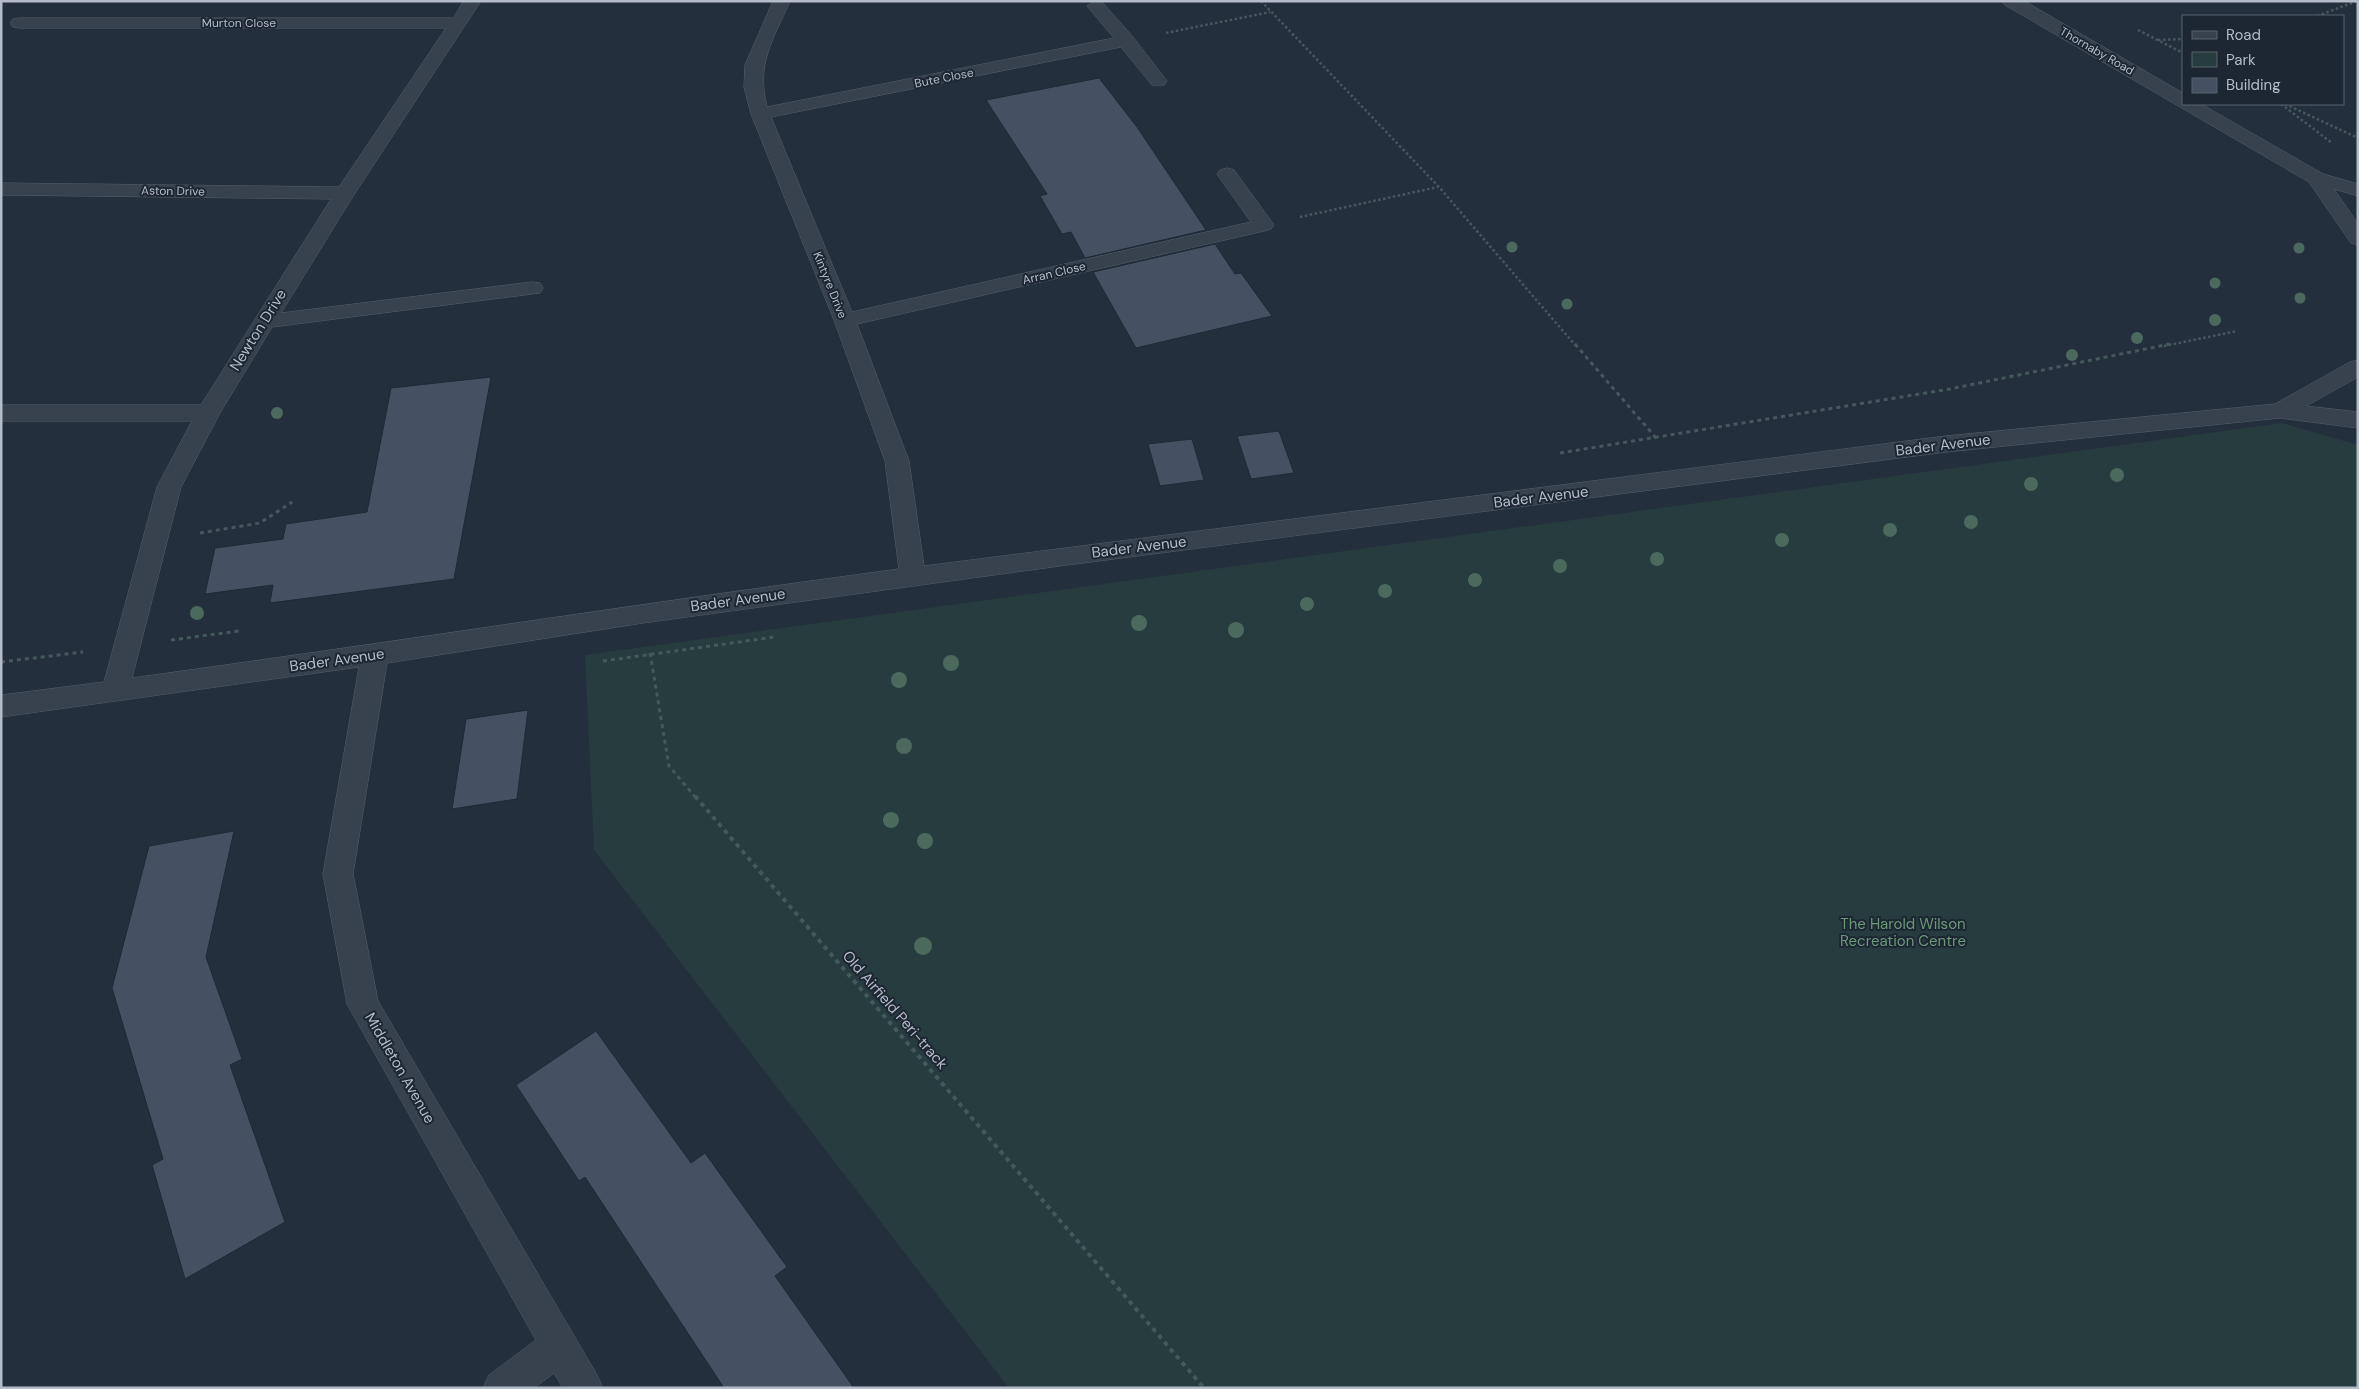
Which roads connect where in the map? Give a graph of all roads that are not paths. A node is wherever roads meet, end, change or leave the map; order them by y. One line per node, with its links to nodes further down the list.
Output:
1 (473, 1): 6 (street, Newton Drive)
2 (782, 1): 11 (street, Kintyre Drive)
3 (2011, 1): 9 (street, Thornaby Road)
4 (1096, 6): 7 (street)
5 (19, 23): 6 (street, Murton Close)
6 (459, 23): 16 (street, Newton Drive)
7 (1127, 42): 8 (street); 11 (street, Bute Close)
8 (1158, 80)
9 (2182, 99)
10 (2190, 105): 13 (street)
11 (760, 114): 19 (street, Kintyre Drive)
12 (1227, 174): 19 (street, Arran Close)
13 (2316, 178): 15 (street); 17 (street)
14 (1, 189): 16 (street, Aston Drive)
15 (2358, 190)
16 (345, 193): 20 (street, Newton Drive)
17 (2358, 239)
18 (532, 288): 20 (street)
19 (845, 320): 26 (street, Kintyre Drive)
20 (263, 322): 24 (street, Newton Drive)
21 (2358, 367): 22 (street, Bader Avenue)
22 (2280, 411): 25 (street, Bader Avenue); 26 (street, Bader Avenue)
23 (1, 413): 24 (street)
24 (208, 413): 28 (street, Newton Drive)
25 (2358, 420)
26 (913, 577): 27 (street, Bader Avenue)
27 (375, 654): 28 (street, Bader Avenue); 30 (street, Middleton Avenue)
28 (115, 692): 29 (street, Bader Avenue)
29 (1, 706)
30 (559, 1346): 31 (street); 32 (street, Middleton Avenue)
31 (502, 1388)
32 (584, 1388)

